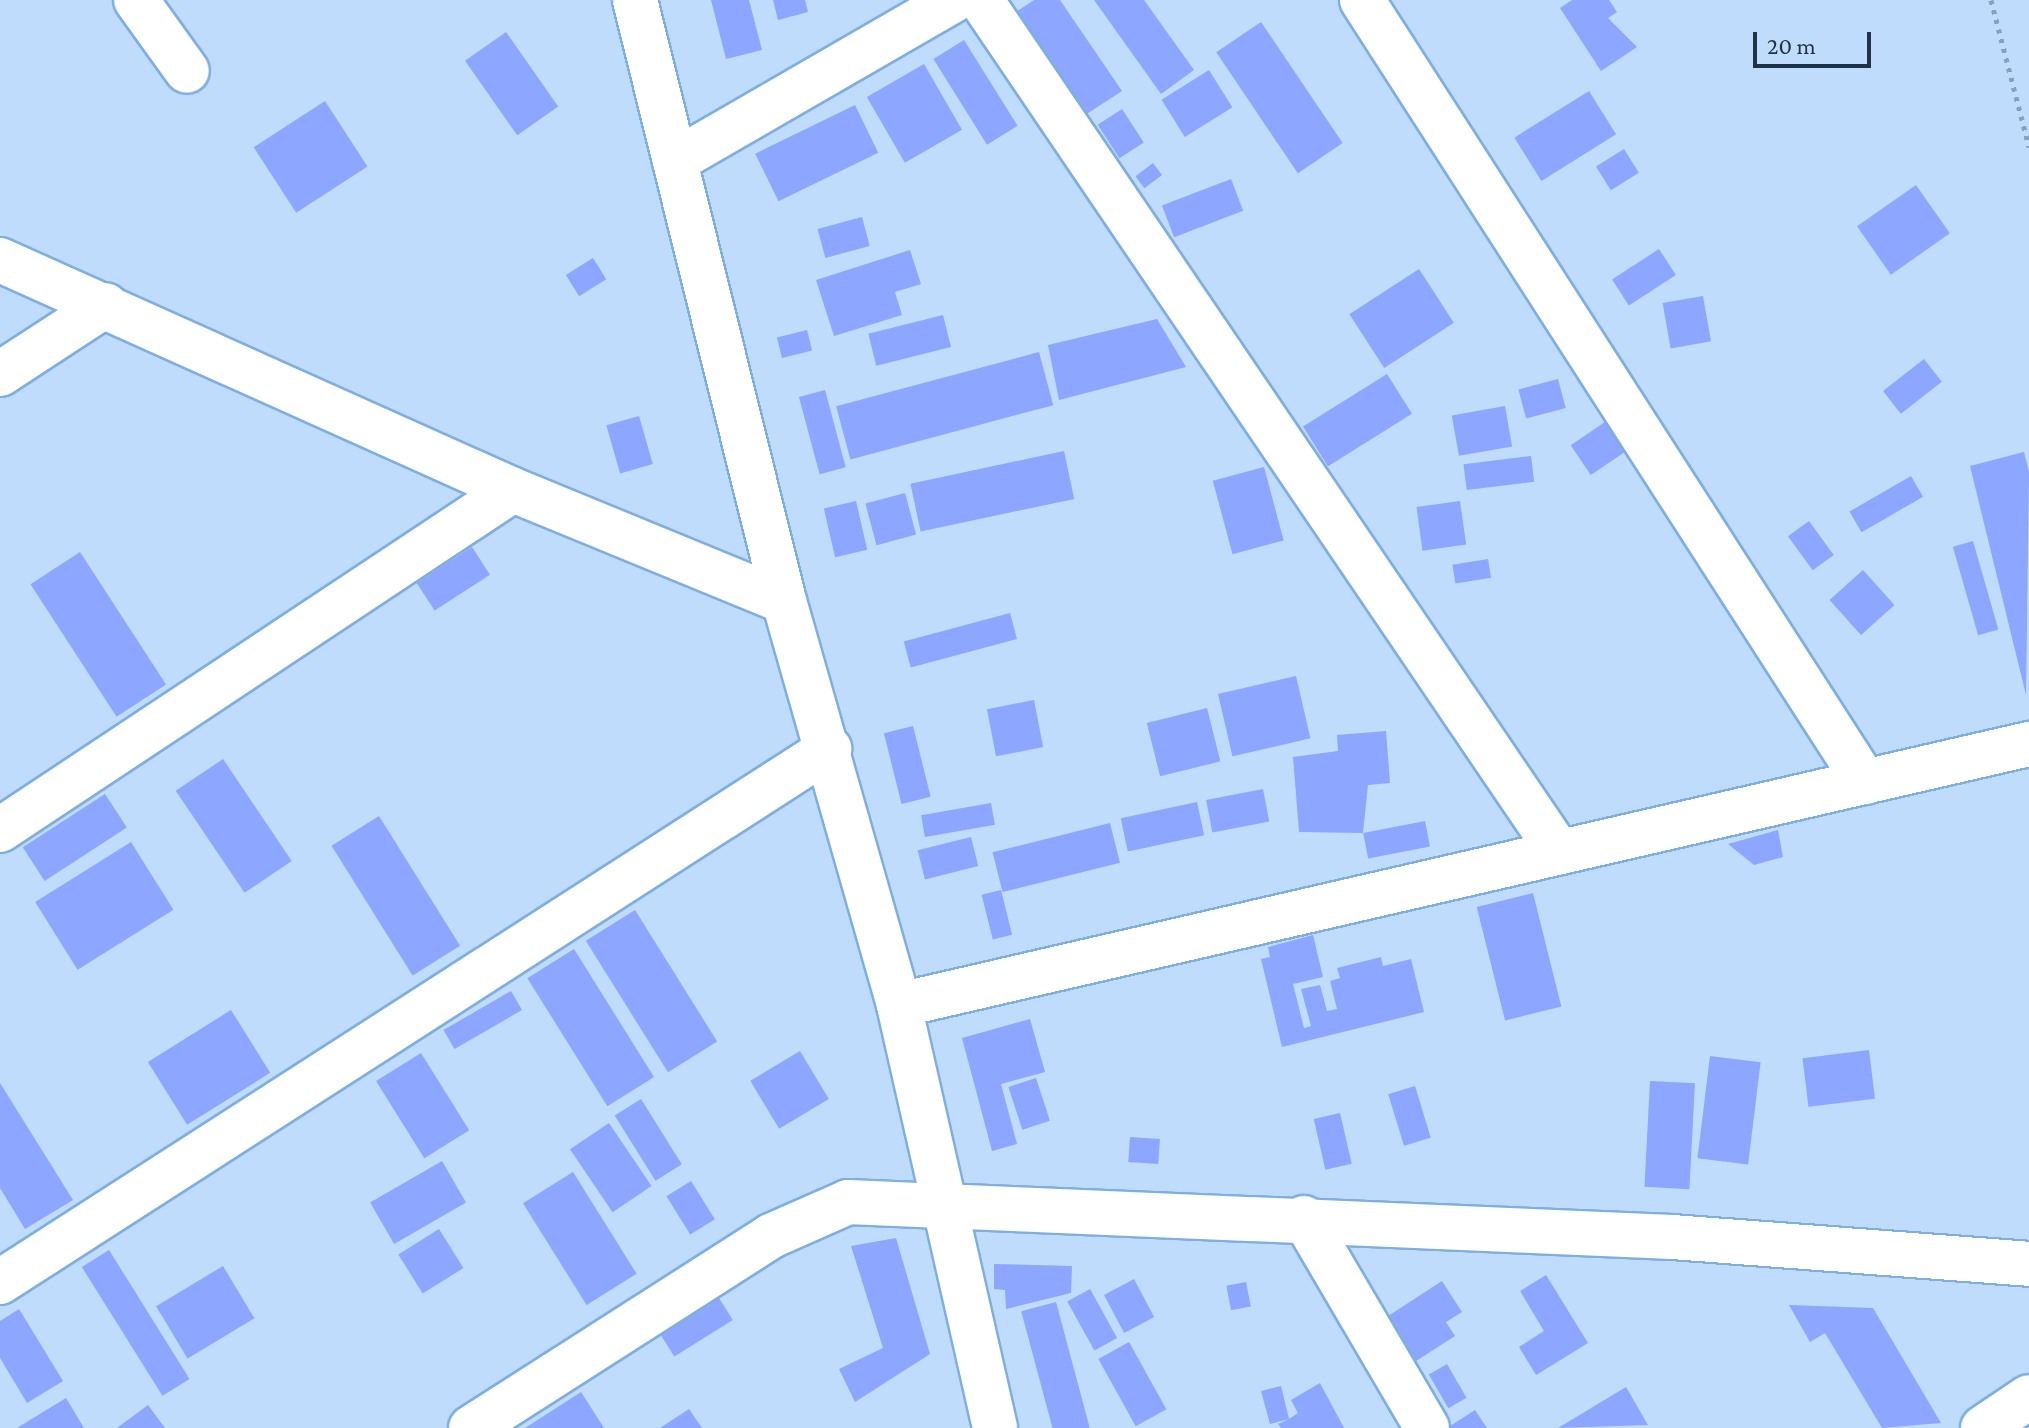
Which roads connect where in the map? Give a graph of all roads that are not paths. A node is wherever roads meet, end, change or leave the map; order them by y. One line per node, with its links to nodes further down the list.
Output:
1 (136, 0): 6 (street)
2 (635, 0): 7 (street)
3 (954, 0): 7 (street)
4 (981, 0): 17 (street)
5 (1362, 0): 15 (street)
6 (187, 71)
7 (675, 161): 12 (street)
8 (0, 260): 9 (street)
9 (106, 305): 10 (street); 11 (street)
10 (0, 374)
11 (513, 490): 12 (street); 16 (street)
12 (784, 601): 14 (street)
13 (2029, 744): 15 (street)
14 (829, 749): 18 (street); 22 (street)
15 (1865, 782): 17 (street)
16 (0, 830)
17 (1559, 852): 18 (street)
18 (899, 1005): 19 (street)
19 (945, 1203): 20 (street); 24 (street); 25 (street)
20 (1304, 1218): 21 (street); 26 (street)
21 (2029, 1264)
22 (0, 1282)
23 (2029, 1397): 27 (street)
24 (471, 1428)
25 (995, 1428)
26 (1427, 1428)
27 (1983, 1428)

